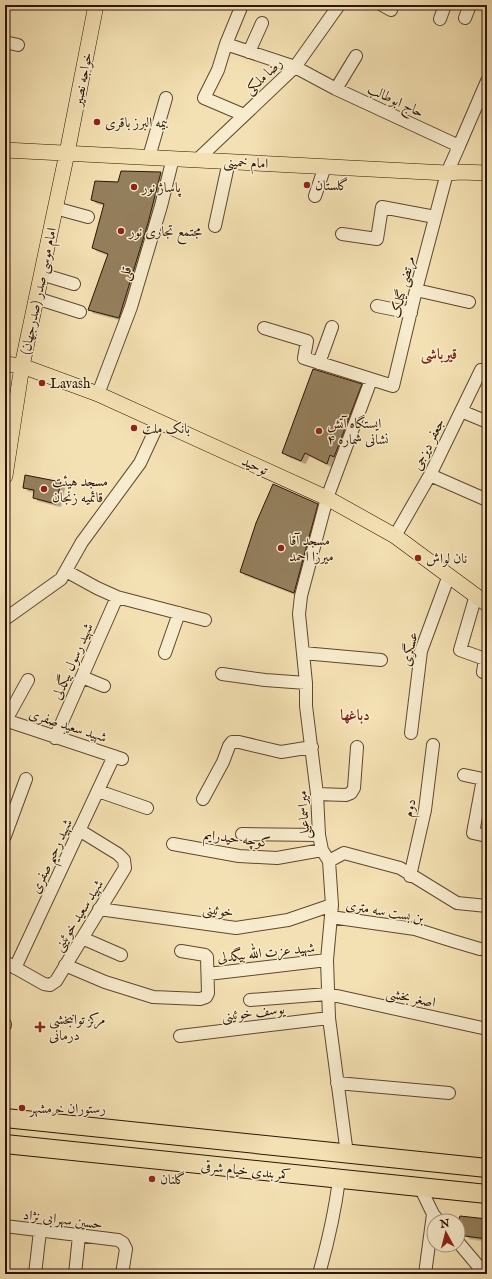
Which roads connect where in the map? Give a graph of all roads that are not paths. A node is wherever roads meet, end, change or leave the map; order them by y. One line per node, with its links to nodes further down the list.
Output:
1 (96, 5): 22 (main road, خواجه نصیر)
2 (242, 5): 10 (street)
3 (339, 5): 14 (street, رضا ملکی)
4 (445, 5): 6 (street)
5 (470, 5): 7 (street)
6 (440, 18)
7 (466, 18)
8 (262, 23): 12 (street)
9 (5, 42): 11 (street)
10 (226, 44): 12 (street, حاج ابوطالب); 19 (street)
11 (18, 45)
12 (249, 52): 14 (street, حاج ابوطالب)
13 (356, 56): 16 (street)
14 (295, 67): 16 (street, حاج ابوطالب); 19 (street, رضا ملکی)
15 (487, 81): 18 (street)
16 (336, 89): 20 (street, حاج ابوطالب)
17 (166, 98): 23 (street)
18 (483, 101): 20 (street)
19 (244, 115): 25 (street, رضا ملکی)
20 (459, 146): 28 (street)
21 (5, 150): 22 (main road, امام خمینی)
22 (67, 153): 23 (main road, امام خمینی); 31 (main road, (صدرجهان) امام موسی صدر)
23 (149, 157): 24 (main road, امام خمینی)
24 (173, 158): 25 (main road, امام خمینی); 51 (street, قلی)
25 (198, 159): 26 (main road, امام خمینی)
26 (229, 161): 27 (main road, امام خمینی); 34 (street)
27 (325, 166): 28 (main road, امام خمینی); 30 (street)
28 (447, 173): 29 (main road, امام خمینی); 33 (street, مرتضی گیلک)
29 (487, 173)
30 (315, 196)
31 (55, 208): 32 (street); 36 (main road, (صدرجهان) امام موسی صدر)
32 (88, 217)
33 (436, 217): 35 (street); 38 (street, مرتضی گیلک)
34 (215, 226)
35 (342, 234)
36 (42, 274): 37 (street); 39 (main road, (صدرجهان) امام موسی صدر)
37 (74, 284)
38 (416, 290): 40 (street); 43 (street, مرتضی گیلک)
39 (36, 298): 42 (street); 48 (main road, (صدرجهان) امام موسی صدر)
40 (469, 302)
41 (377, 306): 43 (street)
42 (80, 312)
43 (411, 313): 50 (street, مرتضی گیلک)
44 (332, 327): 46 (street)
45 (264, 328): 46 (street)
46 (319, 363): 50 (street)
47 (5, 364): 48 (main road, توحید)
48 (22, 366): 51 (main road, توحید); 55 (main road, (صدرجهان) امام موسی صدر)
49 (487, 371): 52 (street, جعفر دیزجی)
50 (371, 380): 57 (street, میراسماعیلی)
51 (98, 394): 54 (main road, توحید)
52 (461, 411): 53 (street); 56 (street, جعفر دیزجی)
53 (485, 421)
54 (159, 422): 57 (main road, توحید); 60 (street)
55 (5, 471)
56 (430, 475): 58 (street); 59 (street, جعفر دیزجی)
57 (327, 498): 59 (main road, توحید); 68 (street, میراسماعیلی)
58 (487, 500)
59 (395, 536): 61 (main road, توحید)
60 (66, 571): 62 (street); 65 (street)
61 (448, 575): 63 (main road, توحید); 77 (street, عسگری)
62 (117, 596): 64 (street); 72 (street, شهید رسول بیگدلی)
63 (481, 599): 71 (street)
64 (179, 613): 66 (street); 67 (street)
65 (5, 619)
66 (205, 620)
67 (165, 653)
68 (303, 653): 69 (street); 74 (street, میراسماعیلی)
69 (381, 660)
70 (222, 674): 74 (street)
71 (487, 674)
72 (82, 677): 75 (street); 78 (street, شهید رسول بیگدلی)
73 (28, 680): 76 (street)
74 (306, 683): 79 (street, میراسماعیلی)
75 (104, 686)
76 (5, 720): 78 (street, شهید سعید صفری)
77 (411, 733)
78 (55, 738): 82 (street, شهید سعید صفری)
79 (312, 746): 86 (street, میراسماعیلی); 87 (street)
80 (433, 746): 97 (street, دوم)
81 (357, 747): 86 (street)
82 (118, 758): 85 (street, شهید رحیم صفری)
83 (464, 775): 93 (street)
84 (26, 779): 92 (street)
85 (98, 791): 88 (street); 89 (street, شهید رحیم صفری)
86 (317, 794): 91 (street, میراسماعیلی)
87 (204, 799)
88 (147, 808)
89 (80, 830): 99 (street, شهید سعید خوئینی); 106 (street, شهید رحیم صفری)
90 (242, 834): 91 (street)
91 (319, 835): 95 (street, میراسماعیلی)
92 (5, 836)
93 (487, 836)
94 (173, 844): 95 (street, کوچه حیدرایم)
95 (322, 850): 96 (street, میراسماعیلی)
96 (329, 861): 97 (street); 100 (street, میراسماعیلی)
97 (410, 876): 98 (street)
98 (487, 906)
99 (99, 909): 100 (street, خوئینی); 101 (street, شهید سعید خوئینی)
100 (331, 911): 102 (street, بن بست سه متری); 105 (street, میراسماعیلی)
101 (82, 938): 104 (street); 107 (street, شهید سعید خوئینی)
102 (480, 948)
103 (181, 952): 108 (street)
104 (121, 955)
105 (327, 960): 108 (street, شهید عزت الله بیگدلی); 109 (street, میراسماعیلی)
106 (10, 965): 107 (street, شهید سعید خوئینی)
107 (66, 965): 108 (street)
108 (208, 974)
109 (328, 994): 110 (street, اصغر بخشی); 111 (street, میراسماعیلی); 112 (street, اصغر بخشی)
110 (250, 1000)
111 (328, 1018): 113 (street, یوسف خوئینی); 114 (street, میراسماعیلی)
112 (487, 1029)
113 (180, 1036)
114 (337, 1084): 115 (street); 119 (street, میراسماعیلی)
115 (449, 1093)
116 (5, 1118): 118 (highway, کمربندی خیام شرقی)
117 (5, 1144): 121 (highway, کمربندی خیام شرقی)
118 (276, 1147): 119 (highway, کمربندی خیام شرقی); 121 (highway)
119 (347, 1154): 120 (highway, کمربندی خیام شرقی)
120 (487, 1168)
121 (272, 1172): 122 (highway, کمربندی خیام شرقی)
122 (339, 1179): 123 (highway, کمربندی خیام شرقی); 134 (street)
123 (420, 1187): 124 (highway, کمربندی خیام شرقی); 125 (street)
124 (487, 1194)
125 (434, 1213)
126 (5, 1226): 127 (street, حسین سهرابی نژاد)
127 (40, 1231): 128 (street, حسین سهرابی نژاد); 131 (street)
128 (79, 1236): 132 (street); 133 (street, حسین سهرابی نژاد)
129 (466, 1252): 136 (street)
130 (429, 1253): 135 (street)
131 (35, 1274)
132 (75, 1274)
133 (122, 1274)
134 (319, 1274)
135 (425, 1274)
136 (484, 1274)

